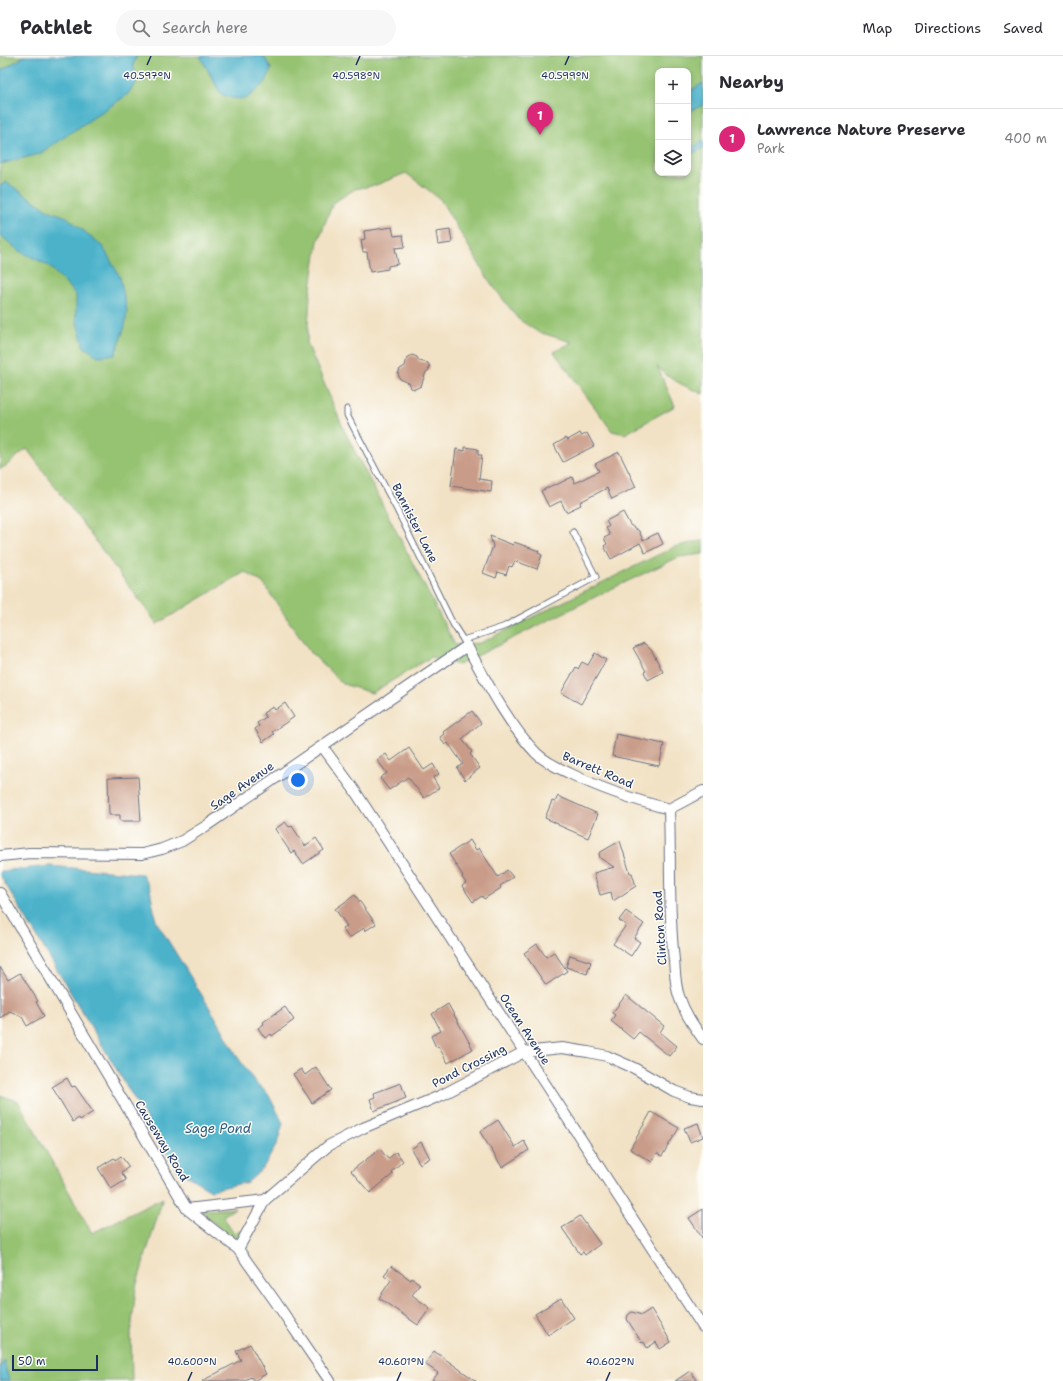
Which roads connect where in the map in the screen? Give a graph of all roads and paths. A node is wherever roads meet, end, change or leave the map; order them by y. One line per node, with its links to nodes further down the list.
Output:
1 (347, 409): 3 (lane, Bannister Lane)
2 (573, 532): 3 (lane)
3 (465, 643): 4 (street, Sage Avenue); 6 (street, Barrett Road)
4 (322, 746): 7 (street, Sage Avenue); 10 (street, Ocean Avenue)
5 (703, 791): 6 (street)
6 (669, 809): 9 (street, Clinton Road)
7 (0, 856)
8 (0, 893): 13 (street, Causeway Road)
9 (703, 1039)
10 (524, 1052): 11 (street, Pond Crossing); 12 (street, Pond Crossing); 15 (street, Ocean Avenue)
11 (703, 1099)
12 (265, 1200): 13 (street); 14 (street, Pond Crossing)
13 (186, 1209): 14 (street, Causeway Road)
14 (238, 1249): 16 (street, Causeway Road)
15 (703, 1327)
16 (330, 1381)

